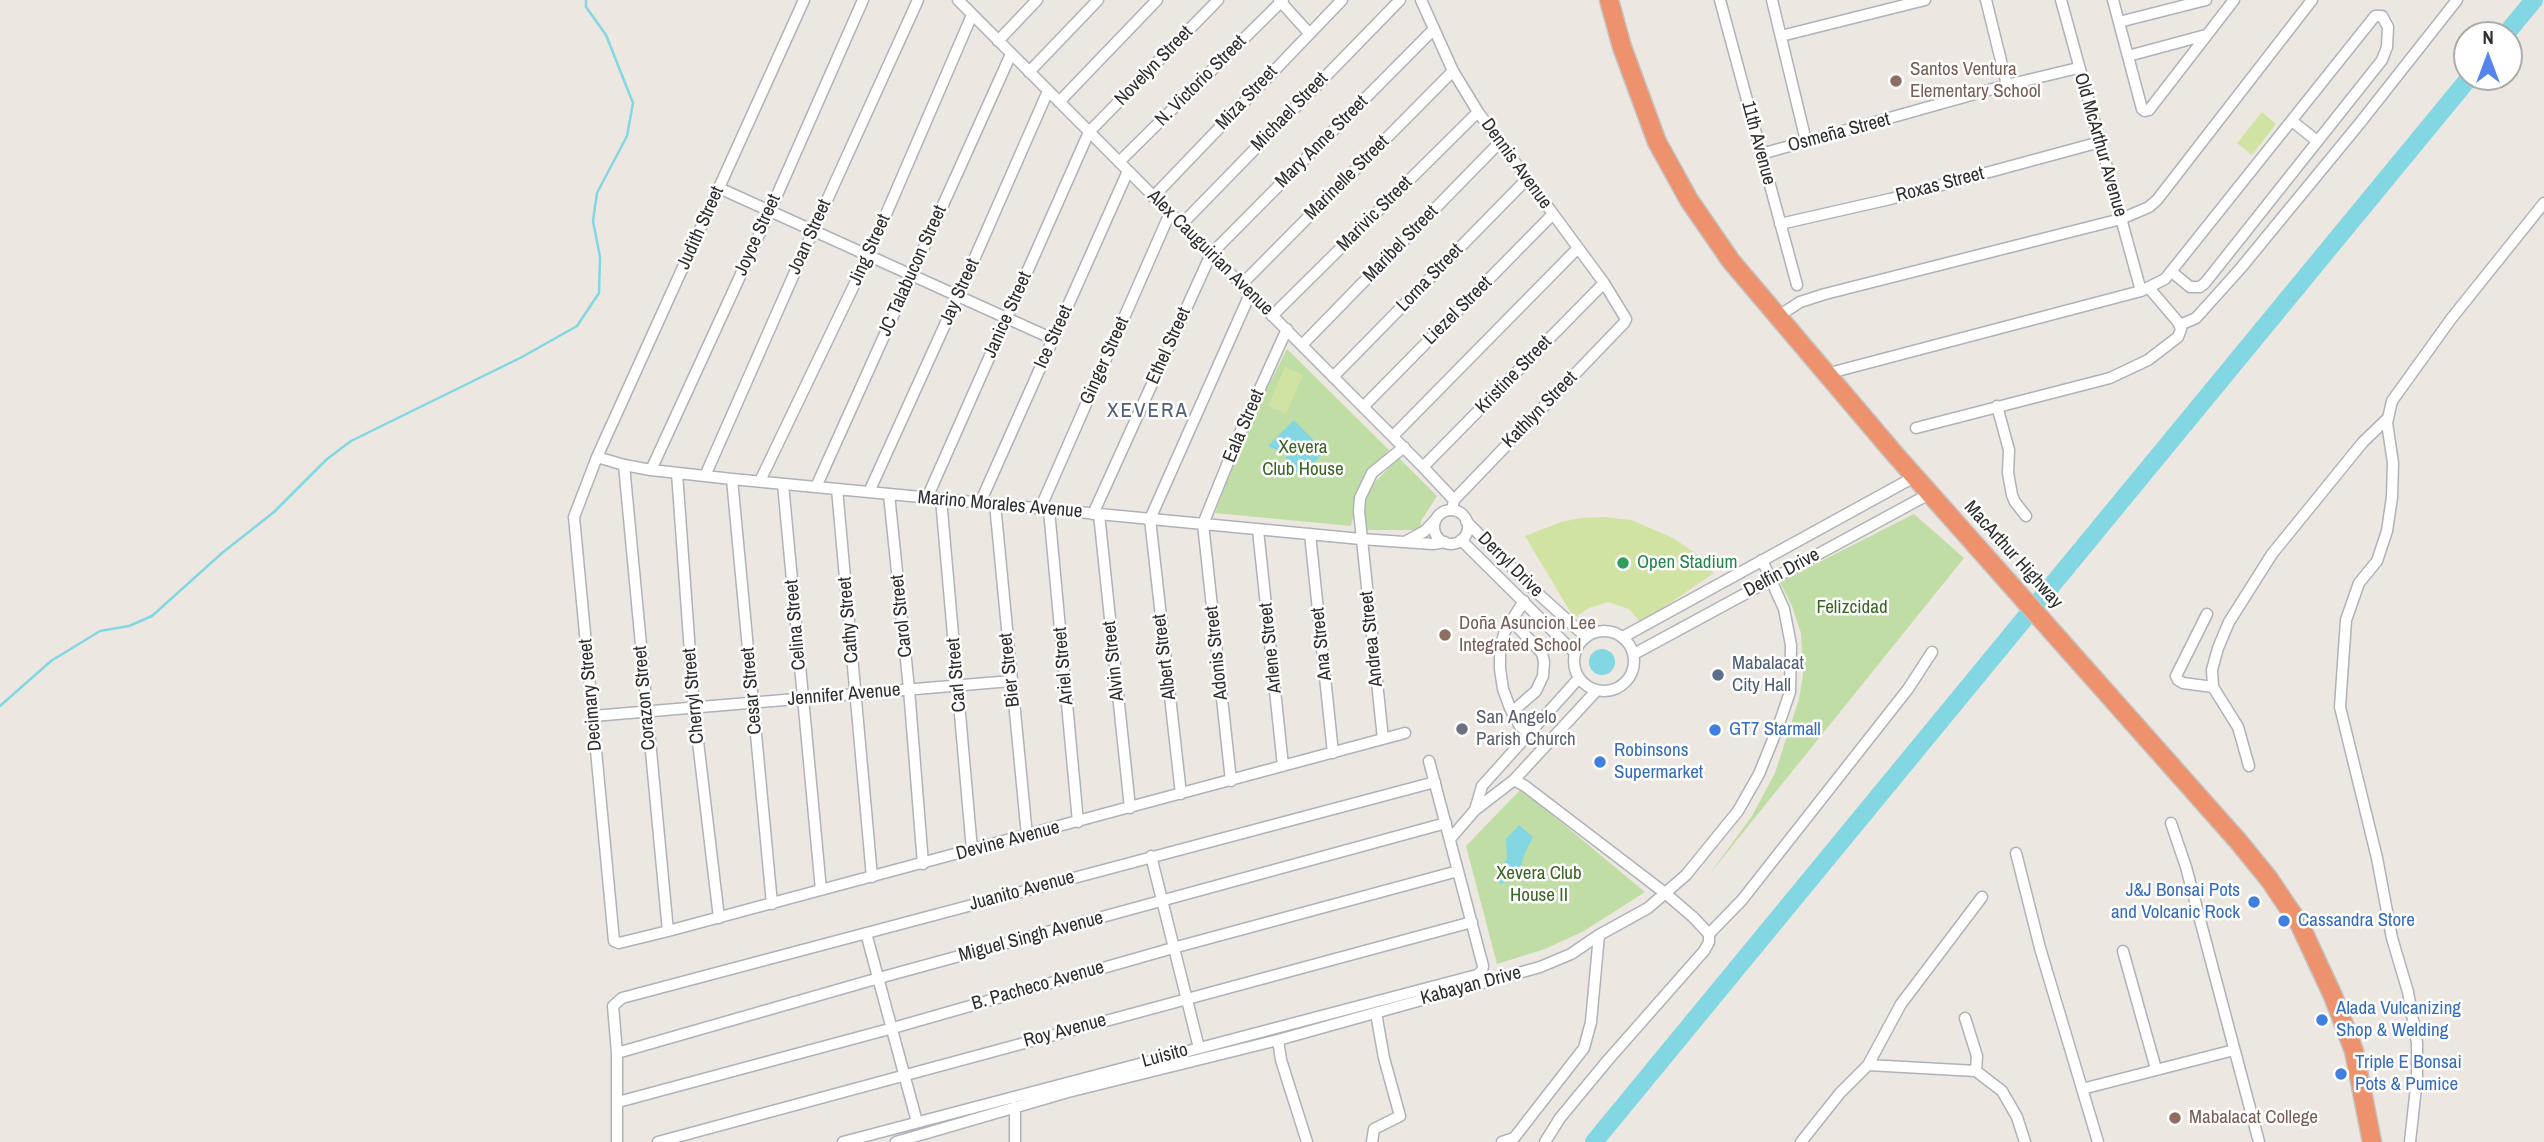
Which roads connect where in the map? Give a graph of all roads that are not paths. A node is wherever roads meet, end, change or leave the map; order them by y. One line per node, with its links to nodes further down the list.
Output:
1 (804, 0): 51 (street, Judith Street)
2 (863, 0): 54 (street, Joyce Street)
3 (918, 0): 60 (street, Joan Street)
4 (958, 0): 25 (street, Alex Cauguirian Avenue)
5 (976, 0): 25 (street)
6 (1037, 0): 31 (street)
7 (1098, 0): 36 (street)
8 (1157, 0): 39 (street)
9 (1218, 0): 42 (street, Novelyn Street)
10 (1342, 0): 28 (street, Miza Street)
11 (1400, 0): 59 (street, Michael Street)
12 (1421, 0): 27 (street, Dennis Avenue)
13 (1609, 0): 73 (highway, MacArthur Highway)
14 (1720, 0): 47 (street, 11th Avenue)
15 (1772, 0): 30 (street)
16 (1925, 0): 30 (street)
17 (1986, 0): 37 (street)
18 (2061, 0): 34 (street, Old McArthur Avenue)
19 (2113, 0): 26 (street)
20 (2206, 0): 26 (street)
21 (2234, 0): 29 (street)
22 (2312, 0): 57 (street)
23 (2456, 0): 76 (street)
24 (1281, 1): 28 (street); 48 (street, N. Victorio Street)
25 (970, 12): 31 (street, Alex Cauguirian Avenue); 63 (street, Jing Street)
26 (2119, 22): 33 (street)
27 (1433, 30): 35 (street, Dennis Avenue); 62 (street, Mary Anne Street)
28 (1309, 33): 52 (street, Miza Street)
29 (2206, 35): 33 (street); 33 (street)
30 (1781, 36): 43 (street)
31 (998, 41): 32 (street, Alex Cauguirian Avenue)
32 (1011, 54): 36 (street, Alex Cauguirian Avenue); 65 (street, JC Talabucon Street)
33 (2128, 56)
34 (2078, 68): 37 (street, Osmeña Street); 46 (street, Old McArthur Avenue)
35 (1452, 71): 40 (street, Dennis Avenue); 67 (street, Marinelle Street)
36 (1029, 72): 38 (street, Alex Cauguirian Avenue)
37 (2007, 85): 43 (street, Osmeña Street)
38 (1048, 91): 39 (street, Alex Cauguirian Avenue); 71 (street, Jay Street)
39 (1059, 102): 42 (street, Alex Cauguirian Avenue)
40 (1478, 112): 45 (street, Dennis Avenue); 72 (street, Marivic Street)
41 (2292, 121): 44 (street); 44 (street); 64 (street)
42 (1089, 132): 48 (street, Alex Cauguirian Avenue); 74 (street, Janice Street)
43 (1806, 141): 47 (street, Osmeña Street)
44 (2317, 141): 64 (street)
45 (1500, 142): 50 (street, Dennis Avenue); 79 (street, Maribel Street)
46 (2100, 142): 57 (street, Old McArthur Avenue); 58 (street, Roxas Street)
47 (1762, 154): 58 (street, 11th Avenue)
48 (1119, 162): 49 (street, Alex Cauguirian Avenue)
49 (1128, 172): 52 (street, Alex Cauguirian Avenue); 78 (street, Ice Street)
50 (1527, 179): 56 (street, Dennis Avenue); 81 (street, Lorna Street)
51 (719, 188): 54 (street); 88 (street, Judith Street)
52 (1153, 197): 55 (street, Alex Cauguirian Avenue)
53 (2544, 203): 84 (street)
54 (770, 211): 60 (street); 91 (street, Joyce Street)
55 (1170, 213): 59 (street, Alex Cauguirian Avenue); 108 (street, Ginger Street)
56 (1553, 215): 61 (street, Dennis Avenue); 83 (street, Liezel Street)
57 (2121, 219): 69 (street, Old McArthur Avenue); 73 (street)
58 (1780, 224): 68 (street, 11th Avenue)
59 (1181, 225): 62 (street, Alex Cauguirian Avenue)
60 (813, 230): 63 (street); 93 (street, Joan Street)
61 (1578, 248): 66 (street, Dennis Avenue); 86 (street)
62 (1211, 254): 67 (street, Alex Cauguirian Avenue); 109 (street, Ethel Street)
63 (868, 256): 65 (street); 96 (street, Jing Street)
64 (2172, 272): 69 (street)
65 (911, 275): 71 (street); 98 (street, JC Talabucon Street)
66 (1604, 283): 75 (street, Dennis Avenue); 90 (street, Kristine Street)
67 (1241, 285): 70 (street, Alex Cauguirian Avenue)
68 (1797, 285)
69 (2145, 289): 76 (street); 80 (street)
70 (1250, 294): 72 (street, Alex Cauguirian Avenue); 111 (street)
71 (958, 296): 74 (street); 100 (street, Jay Street)
72 (1272, 316): 77 (street, Alex Cauguirian Avenue)
73 (1777, 317): 80 (highway, MacArthur Highway)
74 (1007, 318): 78 (street); 103 (street, Janice Street)
75 (1626, 319): 107 (street, Kathlyn Street)
76 (2180, 325): 82 (street)
77 (1287, 329): 79 (street, Alex Cauguirian Avenue); 114 (street, Eala Street)
78 (1054, 339): 105 (street, Ice Street)
79 (1301, 345): 81 (street, Alex Cauguirian Avenue)
80 (1826, 374): 94 (highway, MacArthur Highway)
81 (1333, 377): 83 (street, Alex Cauguirian Avenue)
82 (1997, 406): 85 (street); 110 (street)
83 (1363, 407): 86 (street, Alex Cauguirian Avenue)
84 (2387, 419): 134 (street); 213 (street)
85 (1916, 428)
86 (1393, 436): 87 (street, Alex Cauguirian Avenue)
87 (1404, 447): 90 (street, Alex Cauguirian Avenue); 117 (street, Andrea Street)
88 (597, 457): 89 (street, Marino Morales Avenue); 143 (street, Decimary Street)
89 (624, 465): 91 (street, Marino Morales Avenue); 141 (street, Corazon Street)
90 (1423, 467): 107 (street, Alex Cauguirian Avenue)
91 (651, 470): 92 (street, Marino Morales Avenue)
92 (677, 473): 93 (street, Marino Morales Avenue); 140 (street, Cherryl Street)
93 (705, 476): 95 (street, Marino Morales Avenue)
94 (1916, 477): 101 (highway, MacArthur Highway); 121 (street, Delfin Drive)
95 (732, 479): 96 (street, Marino Morales Avenue); 139 (street, Cesar Street)
96 (760, 481): 97 (street, Marino Morales Avenue)
97 (783, 484): 98 (street, Marino Morales Avenue); 138 (street, Celina Street)
98 (816, 487): 99 (street, Marino Morales Avenue)
99 (837, 489): 100 (street, Marino Morales Avenue); 137 (street, Cathy Street)
100 (869, 492): 102 (street, Marino Morales Avenue)
101 (1931, 493): 122 (street, Delfin Drive); 212 (highway, MacArthur Highway)
102 (889, 494): 103 (street, Marino Morales Avenue); 135 (street, Carol Street)
103 (927, 498): 104 (street, Marino Morales Avenue)
104 (942, 499): 105 (street, Marino Morales Avenue); 133 (street, Carl Street)
105 (980, 503): 106 (street, Marino Morales Avenue)
106 (995, 504): 108 (street, Marino Morales Avenue); 132 (street, Bier Street)
107 (1453, 505): 112 (street); 113 (street)
108 (1045, 509): 109 (street, Marino Morales Avenue); 157 (street, Ariel Street)
109 (1096, 514): 111 (street, Marino Morales Avenue); 155 (street, Alvin Street)
110 (2026, 516)
111 (1150, 519): 114 (street, Marino Morales Avenue); 154 (street, Albert Street)
112 (1436, 519): 119 (street); 120 (street)
113 (1466, 521): 118 (street); 126 (street, Derryl Drive)
114 (1203, 524): 115 (street, Marino Morales Avenue); 152 (street, Adonis Street)
115 (1258, 530): 116 (street, Marino Morales Avenue); 149 (street, Arlene Street)
116 (1310, 534): 117 (street, Marino Morales Avenue); 147 (street, Ana Street)
117 (1361, 539): 120 (street, Marino Morales Avenue); 146 (street, Andrea Street)
118 (1461, 540): 119 (street); 123 (street, Derryl Drive)
119 (1445, 542): 120 (street, Marino Morales Avenue)
120 (1405, 543)
121 (1762, 560): 122 (street, Kabayan Drive); 127 (street, Delfin Drive)
122 (1771, 579): 130 (street, Delfin Drive); 169 (street, Kabayan Drive)
123 (1524, 601): 125 (street); 129 (street, Derryl Drive)
124 (2207, 614): 134 (street)
125 (1511, 620): 142 (street); 142 (street)
126 (1586, 637): 127 (street); 129 (street)
127 (1623, 637): 130 (street)
128 (1932, 652): 177 (street)
129 (1575, 653): 131 (street)
130 (1634, 654): 136 (street)
131 (1580, 678): 136 (street); 145 (street)
132 (1011, 681): 133 (street, Jennifer Avenue); 160 (street, Bier Street)
133 (957, 685): 135 (street, Jennifer Avenue); 162 (street, Carl Street)
134 (2213, 687): 150 (street)
135 (909, 689): 137 (street, Jennifer Avenue); 165 (street, Carol Street)
136 (1597, 690): 151 (street)
137 (855, 694): 138 (street, Jennifer Avenue); 167 (street, Cathy Street)
138 (803, 698): 139 (street, Jennifer Avenue); 168 (street, Celina Street)
139 (753, 702): 140 (street, Jennifer Avenue); 172 (street, Cesar Street)
140 (694, 708): 141 (street, Jennifer Avenue); 173 (street, Cherryl Street)
141 (646, 712): 143 (street, Jennifer Avenue); 175 (street, Corazon Street)
142 (1512, 712): 145 (street)
143 (593, 716): 179 (street, Decimary Street)
144 (1405, 733): 146 (street, Devine Avenue)
145 (1529, 734): 156 (street)
146 (1382, 739): 147 (street, Devine Avenue)
147 (1333, 753): 149 (street, Devine Avenue)
148 (1429, 761): 153 (street)
149 (1283, 766): 152 (street, Devine Avenue)
150 (2249, 766)
151 (1514, 780): 156 (street); 169 (street)
152 (1231, 781): 154 (street, Devine Avenue)
153 (1434, 782): 159 (street); 164 (street, Juanito Avenue)
154 (1181, 794): 155 (street, Devine Avenue)
155 (1130, 808): 157 (street, Devine Avenue)
156 (1475, 810): 161 (street)
157 (1078, 822): 160 (street, Devine Avenue)
158 (2171, 822): 189 (street)
159 (1446, 823): 161 (street); 171 (street, Miguel Singh Avenue)
160 (1027, 836): 162 (street, Devine Avenue)
161 (1450, 839): 166 (street)
162 (972, 850): 165 (street, Devine Avenue)
163 (2016, 853): 195 (street)
164 (1151, 856): 171 (street); 176 (street, Juanito Avenue)
165 (923, 864): 167 (street, Devine Avenue)
166 (1458, 871): 174 (street); 180 (street, B. Pacheco Avenue)
167 (872, 877): 168 (street, Devine Avenue)
168 (821, 890): 172 (street, Devine Avenue)
169 (1665, 893): 177 (street); 178 (street, Kabayan Drive)
170 (1982, 897): 191 (street)
171 (1163, 901): 180 (street); 182 (street, Miguel Singh Avenue)
172 (772, 904): 173 (street, Devine Avenue)
173 (719, 918): 175 (street, Devine Avenue)
174 (1472, 922): 183 (street, Roy Avenue); 188 (street, Luisito)
175 (668, 931): 179 (street, Devine Avenue)
176 (866, 933): 182 (street); 190 (street, Juanito Avenue)
177 (1709, 934): 207 (street)
178 (1600, 935): 184 (street, Kabayan Drive); 206 (street)
179 (613, 938)
180 (1173, 948): 183 (street); 186 (street, B. Pacheco Avenue)
181 (2123, 951): 192 (street)
182 (879, 978): 186 (street); 190 (street, Miguel Singh Avenue)
183 (1187, 999): 188 (street); 194 (street, Roy Avenue)
184 (1376, 1013): 187 (street, Kabayan Drive); 205 (street)
185 (1965, 1018): 193 (street)
186 (893, 1028): 194 (street); 196 (street, B. Pacheco Avenue)
187 (1278, 1040): 197 (street, Kabayan Drive); 204 (street)
188 (1199, 1048): 198 (street, Luisito)
189 (2234, 1050): 192 (street); 211 (street)
190 (617, 1053): 196 (street)
191 (1868, 1065): 193 (street); 208 (street)
192 (2156, 1069): 195 (street)
193 (1976, 1071): 209 (street)
194 (904, 1074): 198 (street); 200 (street, Roy Avenue)
195 (2082, 1089): 210 (street)
196 (618, 1102): 199 (street)
197 (1015, 1107): 202 (street, Kabayan Drive); 203 (street)
198 (917, 1122): 201 (street, Luisito)
199 (617, 1142)
200 (658, 1142)
201 (843, 1142)
202 (896, 1142)
203 (1015, 1142)
204 (1307, 1142)
205 (1372, 1142)
206 (1502, 1142)
207 (1545, 1142)
208 (1801, 1142)
209 (2025, 1142)
210 (2098, 1142)
211 (2259, 1142)
212 (2372, 1142)
213 (2410, 1142)

